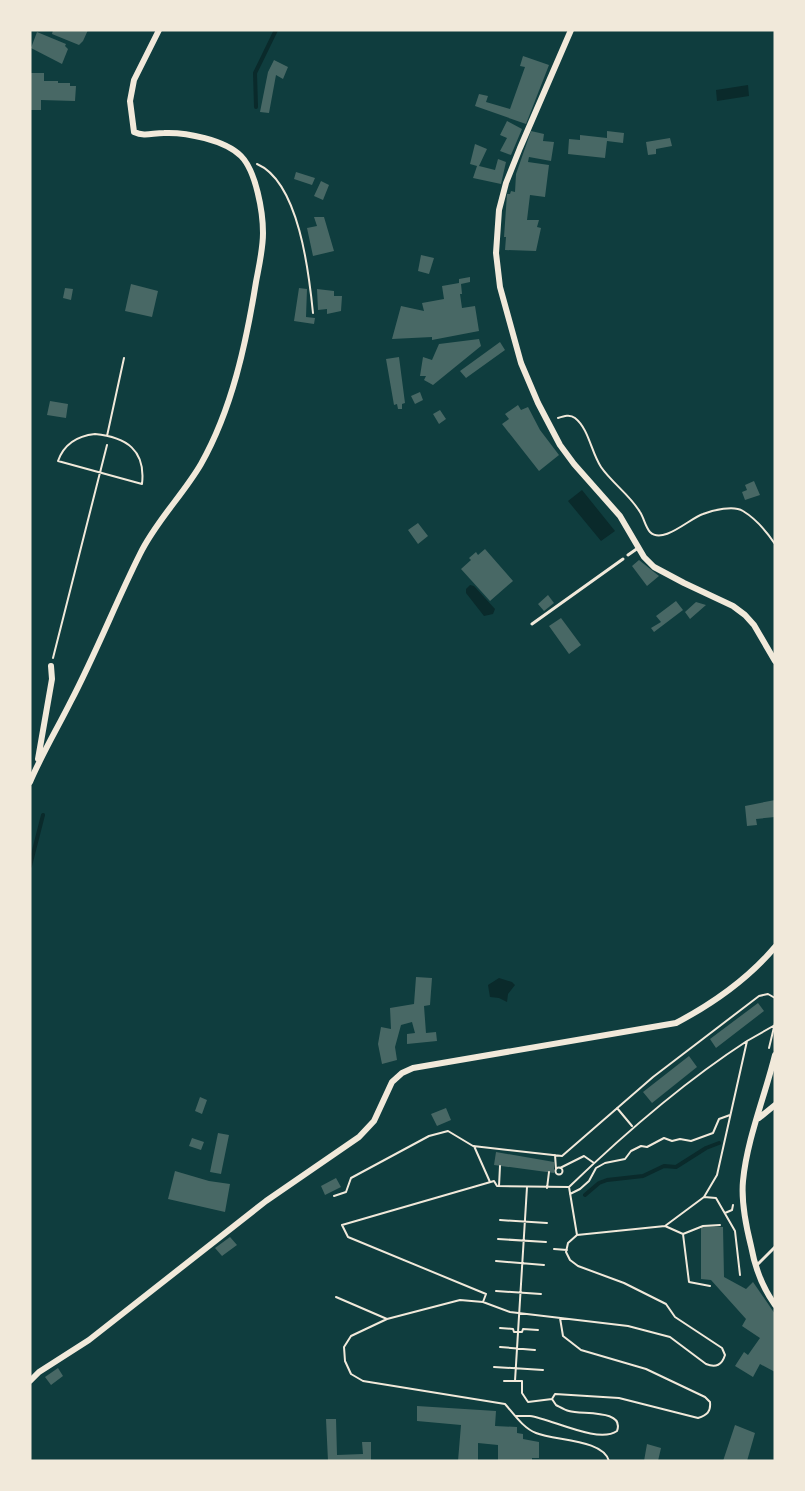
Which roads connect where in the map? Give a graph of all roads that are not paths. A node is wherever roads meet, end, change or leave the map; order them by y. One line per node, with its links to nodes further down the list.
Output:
1 (159, 30): 9 (street)
2 (571, 30): 3 (street)
3 (638, 548): 4 (lane); 7 (street)
4 (628, 555)
5 (623, 559): 6 (lane)
6 (532, 624)
7 (775, 661)
8 (51, 666): 9 (street)
9 (36, 768): 10 (street)
10 (30, 782)
11 (775, 947): 18 (street)
12 (775, 1055): 14 (street)
13 (775, 1105): 14 (street)
14 (758, 1119): 16 (street)
15 (775, 1247): 16 (lane)
16 (755, 1266): 17 (street)
17 (775, 1305)
18 (30, 1381)

